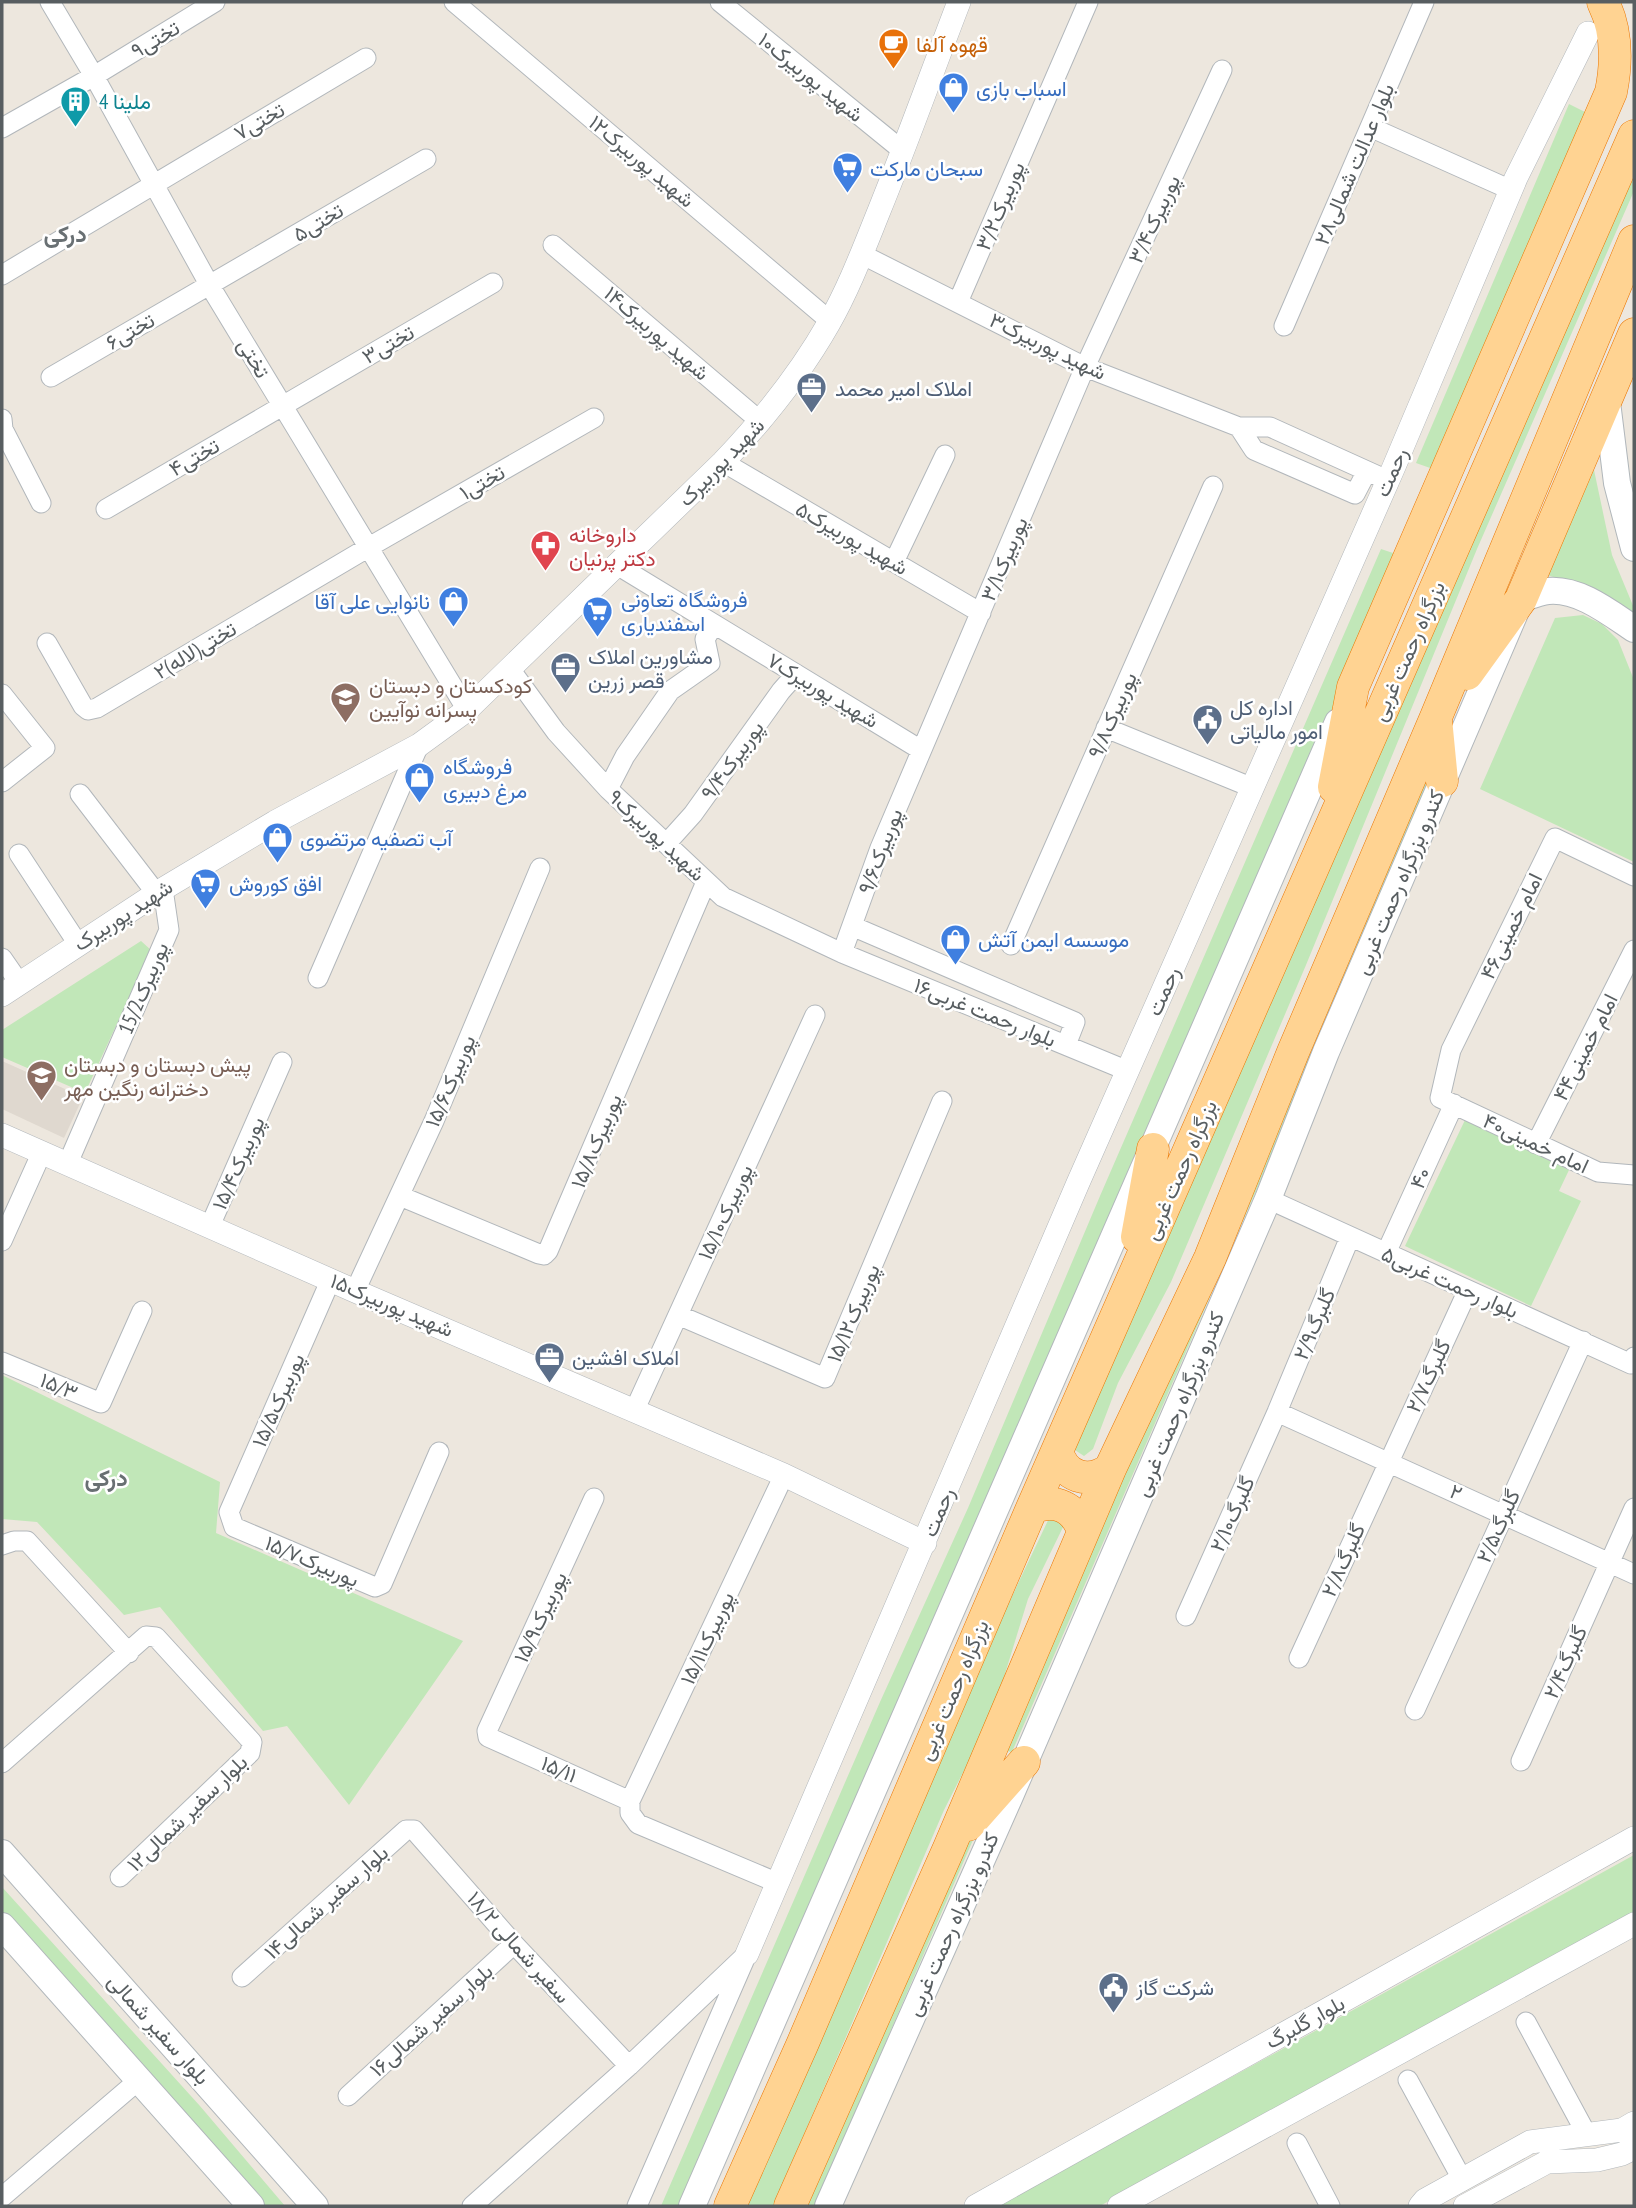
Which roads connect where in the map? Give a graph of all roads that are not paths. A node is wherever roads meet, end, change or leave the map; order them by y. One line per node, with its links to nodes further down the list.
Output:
1 (50, 2): 12 (street, تختی)
2 (215, 2): 12 (street, تختی۹)
3 (454, 2): 27 (street, شهید پوربیرک۱۲)
4 (720, 2): 16 (street, شهید پوربیرک۱۰)
5 (959, 2): 16 (street, شهید پوربیرک)
6 (1088, 2): 26 (street, پوربیرک۳/۲)
7 (1424, 2): 13 (street, بلوار عدالت شمالی۲۸)
8 (1603, 2): 55 (highway)
9 (1588, 33): 19 (street, رحمت)
10 (366, 58): 18 (street, تختی۷)
11 (1222, 70): 30 (street, پوربیرک۳/۴)
12 (94, 76): 14 (street, تختی۹); 18 (street, تختی)
13 (1370, 127): 19 (street); 28 (street, بلوار عدالت شمالی۲۸)
14 (2, 128)
15 (1634, 136): 68 (highway, بزرگراه رحمت غربی)
16 (903, 151): 22 (street, شهید پوربیرک)
17 (426, 159): 25 (street, تختی۵)
18 (152, 183): 23 (street, تختی۷); 25 (street, تختی)
19 (1511, 190): 40 (street, رحمت)
20 (1634, 241): 58 (highway)
21 (553, 244): 35 (street, شهید پوربیرک۱۴)
22 (861, 254): 26 (street, شهید پوربیرک۳); 27 (street, شهید پوربیرک)
23 (2, 275)
24 (492, 283): 33 (street, تختی۳)
25 (210, 286): 31 (street, تختی۶); 33 (street, تختی)
26 (958, 302): 30 (street, شهید پوربیرک۳)
27 (830, 321): 35 (street, شهید پوربیرک)
28 (1284, 326)
29 (1634, 334): 32 (highway)
30 (1085, 367): 37 (street, شهید پوربیرک۳); 49 (street, پوربیرک۳/۱)
31 (51, 377)
32 (1607, 401): 45 (main road); 48 (highway)
33 (283, 406): 43 (street, تختی۴); 44 (street, تختی)
34 (594, 418): 44 (street, تختی۱)
35 (761, 422): 39 (street, شهید پوربیرک)
36 (2, 426): 42 (street)
37 (1239, 427): 40 (street); 40 (street)
38 (945, 455): 46 (street)
39 (723, 462): 46 (street, شهید پوربیرک۵); 47 (street, شهید پوربیرک)
40 (1377, 476): 64 (street, رحمت)
41 (1213, 486): 59 (street, پوربیرک۹/۸)
42 (41, 503)
43 (106, 509)
44 (369, 547): 52 (street, ۲تختی(لاله)); 57 (street, تختی)
45 (1634, 548)
46 (894, 562): 49 (street, شهید پوربیرک۵)
47 (617, 565): 50 (street, شهید پوربیرک۷); 53 (street, شهید پوربیرک)
48 (1521, 599): 51 (main road); 58 (highway); 62 (main road, کندرو بزرگراه رحمت غربی)
49 (981, 613): 61 (street, پوربیرک۳/۱)
50 (714, 624): 54 (street, شهید پوربیرک۷); 65 (street)
51 (1634, 629)
52 (47, 643)
53 (510, 669): 57 (street, شهید پوربیرک); 65 (street, شهید پوربیرک۹)
54 (796, 674): 61 (street, شهید پوربیرک۷); 67 (street, پوربیرک۹/۴)
55 (1353, 687): 68 (highway); 90 (main road)
56 (2, 694): 63 (street)
57 (467, 710): 60 (street, شهید پوربیرک)
58 (1436, 717): 62 (highway); 114 (highway)
59 (1106, 728): 64 (street); 76 (street, پوربیرک۹/۸)
60 (419, 745): 73 (street, شهید پوربیرک); 80 (street)
61 (921, 750): 74 (street, پوربیرک۹/۶)
62 (1442, 781): 95 (main road, کندرو بزرگراه رحمت غربی)
63 (2, 782)
64 (1253, 788): 85 (street, رحمت)
65 (608, 789): 67 (street, شهید پوربیرک۹)
66 (80, 794): 73 (street)
67 (666, 844): 72 (street, شهید پوربیرک۹)
68 (1323, 844): 101 (highway, بزرگراه رحمت غربی)
69 (19, 854): 75 (street)
70 (540, 868): 94 (street, پوربیرک۱۵/۶)
71 (1634, 876): 87 (street, امام خمینی۴۶)
72 (706, 882): 78 (street, شهید پوربیرک۹); 94 (street, پوربیرک۱۵/۸)
73 (159, 891): 75 (street, شهید پوربیرک); 92 (street, پوربیرک15/2)
74 (852, 926): 78 (street, پوربیرک۹/۶); 83 (street)
75 (78, 944): 81 (street, شهید پوربیرک)
76 (1011, 945)
77 (1634, 950): 89 (street, ۴۴امام خمینی)
78 (842, 953): 83 (street, بلوار رحمت غربی۱۶)
79 (2, 958): 81 (street)
80 (318, 978)
81 (11, 989)
82 (816, 1015): 105 (street, پوربیرک۱۵/۱۰)
83 (1066, 1045): 85 (street, بلوار رحمت غربی۱۶)
84 (282, 1062): 96 (street, پوربیرک۱۵/۴)
85 (1128, 1071): 122 (street, رحمت)
86 (942, 1101): 105 (street, پوربیرک۱۵/۱۲)
87 (1447, 1101): 89 (street, امام خمینی۴۰); 99 (street, ۴۰)
88 (2, 1135): 91 (street, شهید پوربیرک۱۵)
89 (1535, 1144): 93 (street, امام خمینی۴۰)
90 (1153, 1149): 101 (highway); 162 (main road)
91 (42, 1152): 92 (street, شهید پوربیرک۱۵); 98 (street)
92 (68, 1163): 96 (street, شهید پوربیرک۱۵)
93 (1634, 1175)
94 (400, 1196): 103 (street, پوربیرک۱۵/۶)
95 (1268, 1199): 97 (street, بلوار رحمت غربی۵); 132 (main road, کندرو بزرگراه رحمت غربی)
96 (210, 1226): 100 (street, شهید پوربیرک۱۵)
97 (1350, 1237): 99 (street, بلوار رحمت غربی۵); 110 (street, گلبرگ۲/۹)
98 (2, 1241)
99 (1386, 1253): 102 (street, بلوار رحمت غربی۵)
100 (331, 1279): 103 (street, شهید پوربیرک۱۵); 120 (street, پوربیرک۱۵/۵)
101 (1128, 1288): 111 (highway, بزرگراه رحمت غربی)
102 (1468, 1290): 106 (street, بلوار رحمت غربی۵); 113 (street, گلبرگ۲/۷)
103 (355, 1291): 109 (street, شهید پوربیرک۱۵)
104 (142, 1311): 108 (street, ۱۵/۳)
105 (678, 1315): 109 (street, پوربیرک۱۵/۱۰)
106 (1583, 1342): 107 (street, بلوار رحمت غربی۵); 119 (street, گلبرگ۲/۵)
107 (1633, 1361)
108 (2, 1362)
109 (635, 1409): 115 (street, شهید پوربیرک۱۵)
110 (1278, 1412): 113 (street, ۲); 126 (street, گلبرگ۲/۱۰)
111 (1057, 1451): 114 (highway); 117 (highway, بزرگراه رحمت غربی)
112 (439, 1452): 120 (street, پوربیرک۱۵/۷)
113 (1388, 1462): 119 (street, ۲); 128 (street, گلبرگ۲/۸)
114 (1110, 1469): 121 (highway)
115 (783, 1475): 122 (street, شهید پوربیرک۱۵); 134 (street, پوربیرک۱۵/۱۱)
116 (594, 1498): 130 (street, پوربیرک۱۵/۹)
117 (1032, 1508): 121 (highway); 157 (highway, بزرگراه رحمت غربی)
118 (1634, 1508): 124 (street, گلبرگ۲/۴)
119 (1504, 1514): 124 (street, ۲); 129 (street, گلبرگ۲/۵)
120 (230, 1521)
121 (1083, 1531): 137 (highway)
122 (925, 1543): 140 (street, رحمت)
123 (2, 1545): 127 (street)
124 (1609, 1562): 125 (street, ۲); 131 (street, گلبرگ۲/۴)
125 (1634, 1574)
126 (1186, 1616)
127 (129, 1653): 133 (street); 139 (street, بلوار سفیر شمالی۱۲)
128 (1299, 1658)
129 (1415, 1710)
130 (488, 1737): 134 (street, ۱۵/۱۱)
131 (1521, 1761)
132 (1024, 1762): 137 (highway); 164 (main road, کندرو بزرگراه رحمت غربی)
133 (2, 1763)
134 (631, 1801): 140 (street)
135 (410, 1829): 143 (street, سفیر شمالی ۱۸/۲); 145 (street, بلوار سفیر شمالی۱۴)
136 (1634, 1838): 165 (street, بلوار گلبرگ)
137 (949, 1847): 163 (highway)
138 (2, 1853): 159 (main road, بلوار سفیر شمالی)
139 (120, 1877)
140 (778, 1884): 144 (street, رحمت)
141 (1634, 1924): 166 (street)
142 (2, 1926): 148 (main road)
143 (514, 1944): 147 (street, سفیر شمالی ۱۸/۲); 150 (street, بلوار سفیر شمالی۱۶)
144 (747, 1954): 147 (street); 161 (street)
145 (242, 1977)
146 (1526, 2021): 152 (street)
147 (629, 2067): 160 (street)
148 (140, 2079): 156 (street); 158 (main road)
149 (1408, 2080): 155 (street)
150 (348, 2096)
151 (1634, 2123): 152 (street)
152 (1587, 2135): 155 (street)
153 (1297, 2143): 167 (street)
154 (1634, 2148): 169 (street)
155 (1462, 2179): 168 (street)
156 (2, 2197)
157 (730, 2205)
158 (251, 2206)
159 (315, 2206)
160 (472, 2206)
161 (637, 2206)
162 (692, 2206)
163 (790, 2206)
164 (828, 2206)
165 (976, 2206)
166 (1119, 2206)
167 (1330, 2206)
168 (1420, 2206)
169 (1465, 2206)

